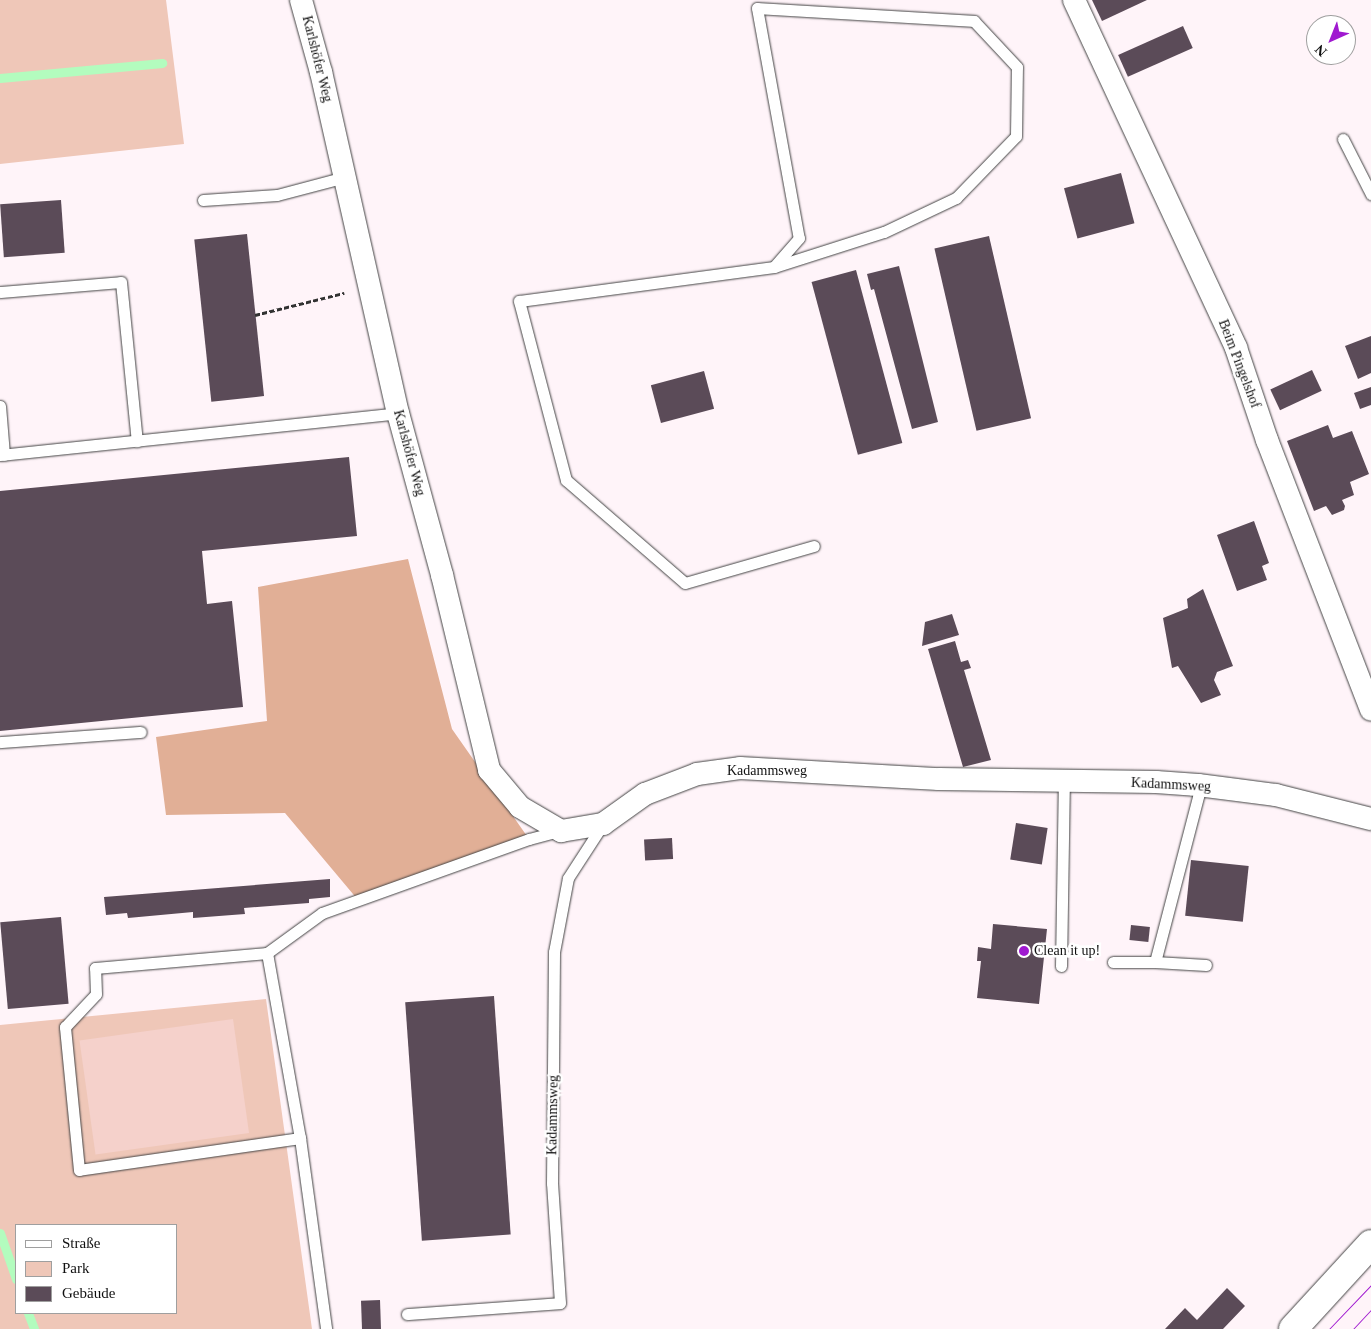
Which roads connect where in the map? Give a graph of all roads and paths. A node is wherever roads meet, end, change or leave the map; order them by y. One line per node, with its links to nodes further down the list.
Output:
1 (301, 0): 4 (street, Karlshöfer Weg)
2 (1074, 0): 16 (street, Beim Pingelshof)
3 (1343, 139): 5 (lane)
4 (345, 178): 6 (lane); 8 (street, Karlshöfer Weg)
5 (1371, 194)
6 (203, 200)
7 (774, 267): 7 (lane); 15 (lane)
8 (370, 288): 10 (path); 12 (street, Karlshöfer Weg)
9 (0, 292): 13 (lane)
10 (255, 315)
11 (0, 406): 14 (lane)
12 (398, 413): 13 (lane); 23 (street, Karlshöfer Weg)
13 (137, 441): 14 (lane)
14 (2, 455)
15 (814, 546)
16 (1371, 710)
17 (141, 732): 18 (lane)
18 (0, 742)
19 (1064, 782): 20 (street, Kadammsweg); 22 (street, Kadammsweg); 28 (lane)
20 (1202, 786): 21 (street, Kadammsweg); 26 (lane)
21 (1371, 819)
22 (603, 824): 23 (street); 31 (lane, Kadammsweg)
23 (561, 831): 24 (lane)
24 (267, 953): 29 (lane); 29 (lane)
25 (1113, 962): 26 (lane)
26 (1155, 962): 27 (lane)
27 (1206, 965)
28 (1061, 966)
29 (300, 1138): 32 (lane)
30 (1371, 1244): 33 (street)
31 (407, 1314)
32 (326, 1329)
33 (1293, 1329)

